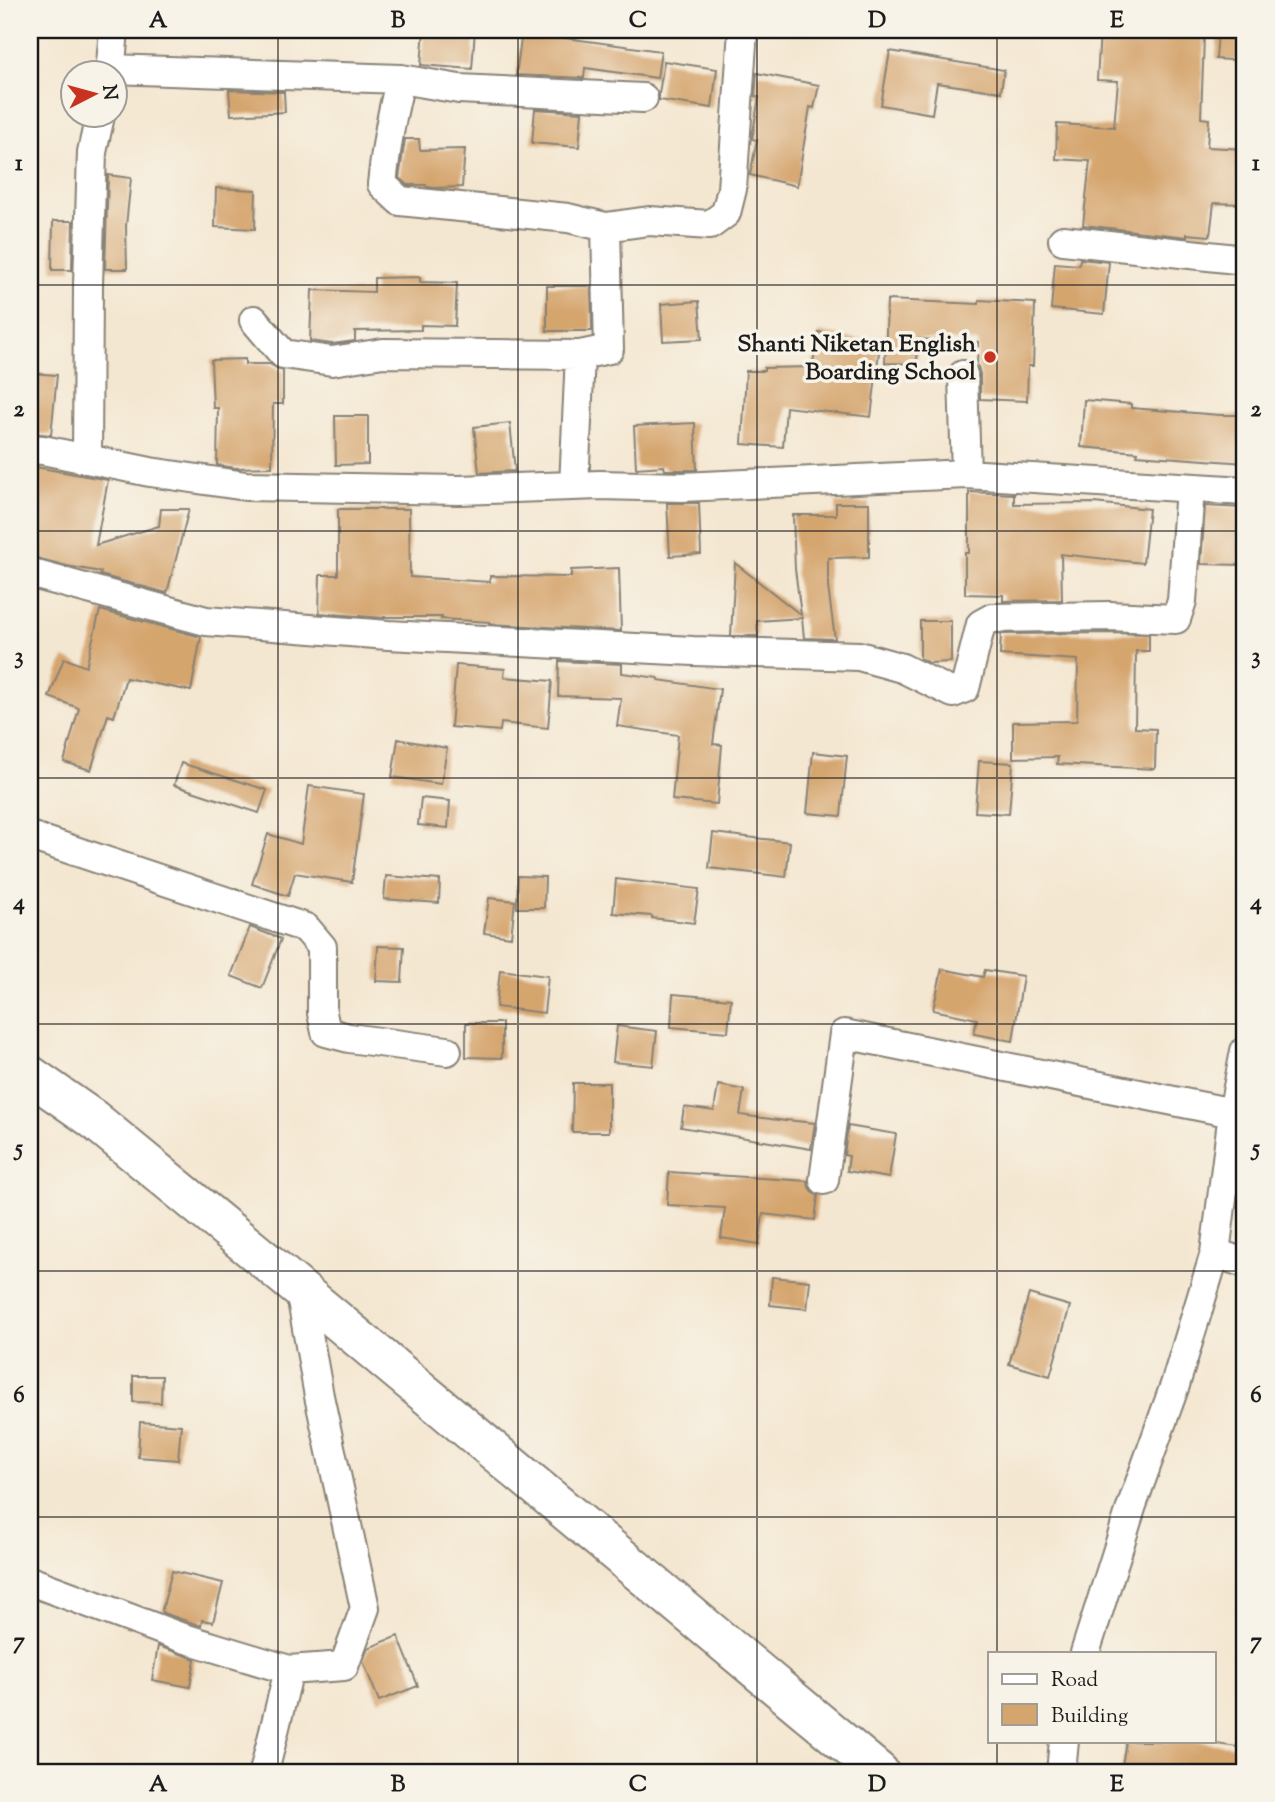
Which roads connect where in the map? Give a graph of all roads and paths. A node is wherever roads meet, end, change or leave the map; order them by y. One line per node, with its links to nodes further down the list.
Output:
1 (114, 30): 3 (street)
2 (743, 30): 8 (street)
3 (111, 60)
4 (130, 72): 5 (street)
5 (401, 79): 6 (street); 8 (street)
6 (643, 97)
7 (97, 130): 15 (street)
8 (606, 227): 12 (street)
9 (1063, 240): 10 (street)
10 (1245, 260)
11 (254, 320): 12 (street)
12 (580, 355): 17 (street)
13 (963, 375): 16 (street)
14 (30, 449): 15 (street)
15 (87, 459): 17 (street)
16 (966, 474): 17 (street); 18 (street)
17 (574, 486)
18 (1190, 488): 19 (street); 20 (street)
19 (1245, 491)
20 (33, 574)
21 (30, 836): 22 (street)
22 (447, 1051)
23 (1245, 1051): 25 (street)
24 (30, 1075): 29 (street)
25 (1233, 1113): 26 (street); 27 (street)
26 (824, 1180)
27 (1215, 1253): 28 (street); 31 (street)
28 (1245, 1263)
29 (300, 1289): 32 (street); 35 (street)
30 (30, 1581): 32 (street)
31 (1085, 1652)
32 (289, 1670): 34 (street)
33 (1064, 1742): 36 (street)
34 (264, 1772)
35 (879, 1772)
36 (1061, 1772)

